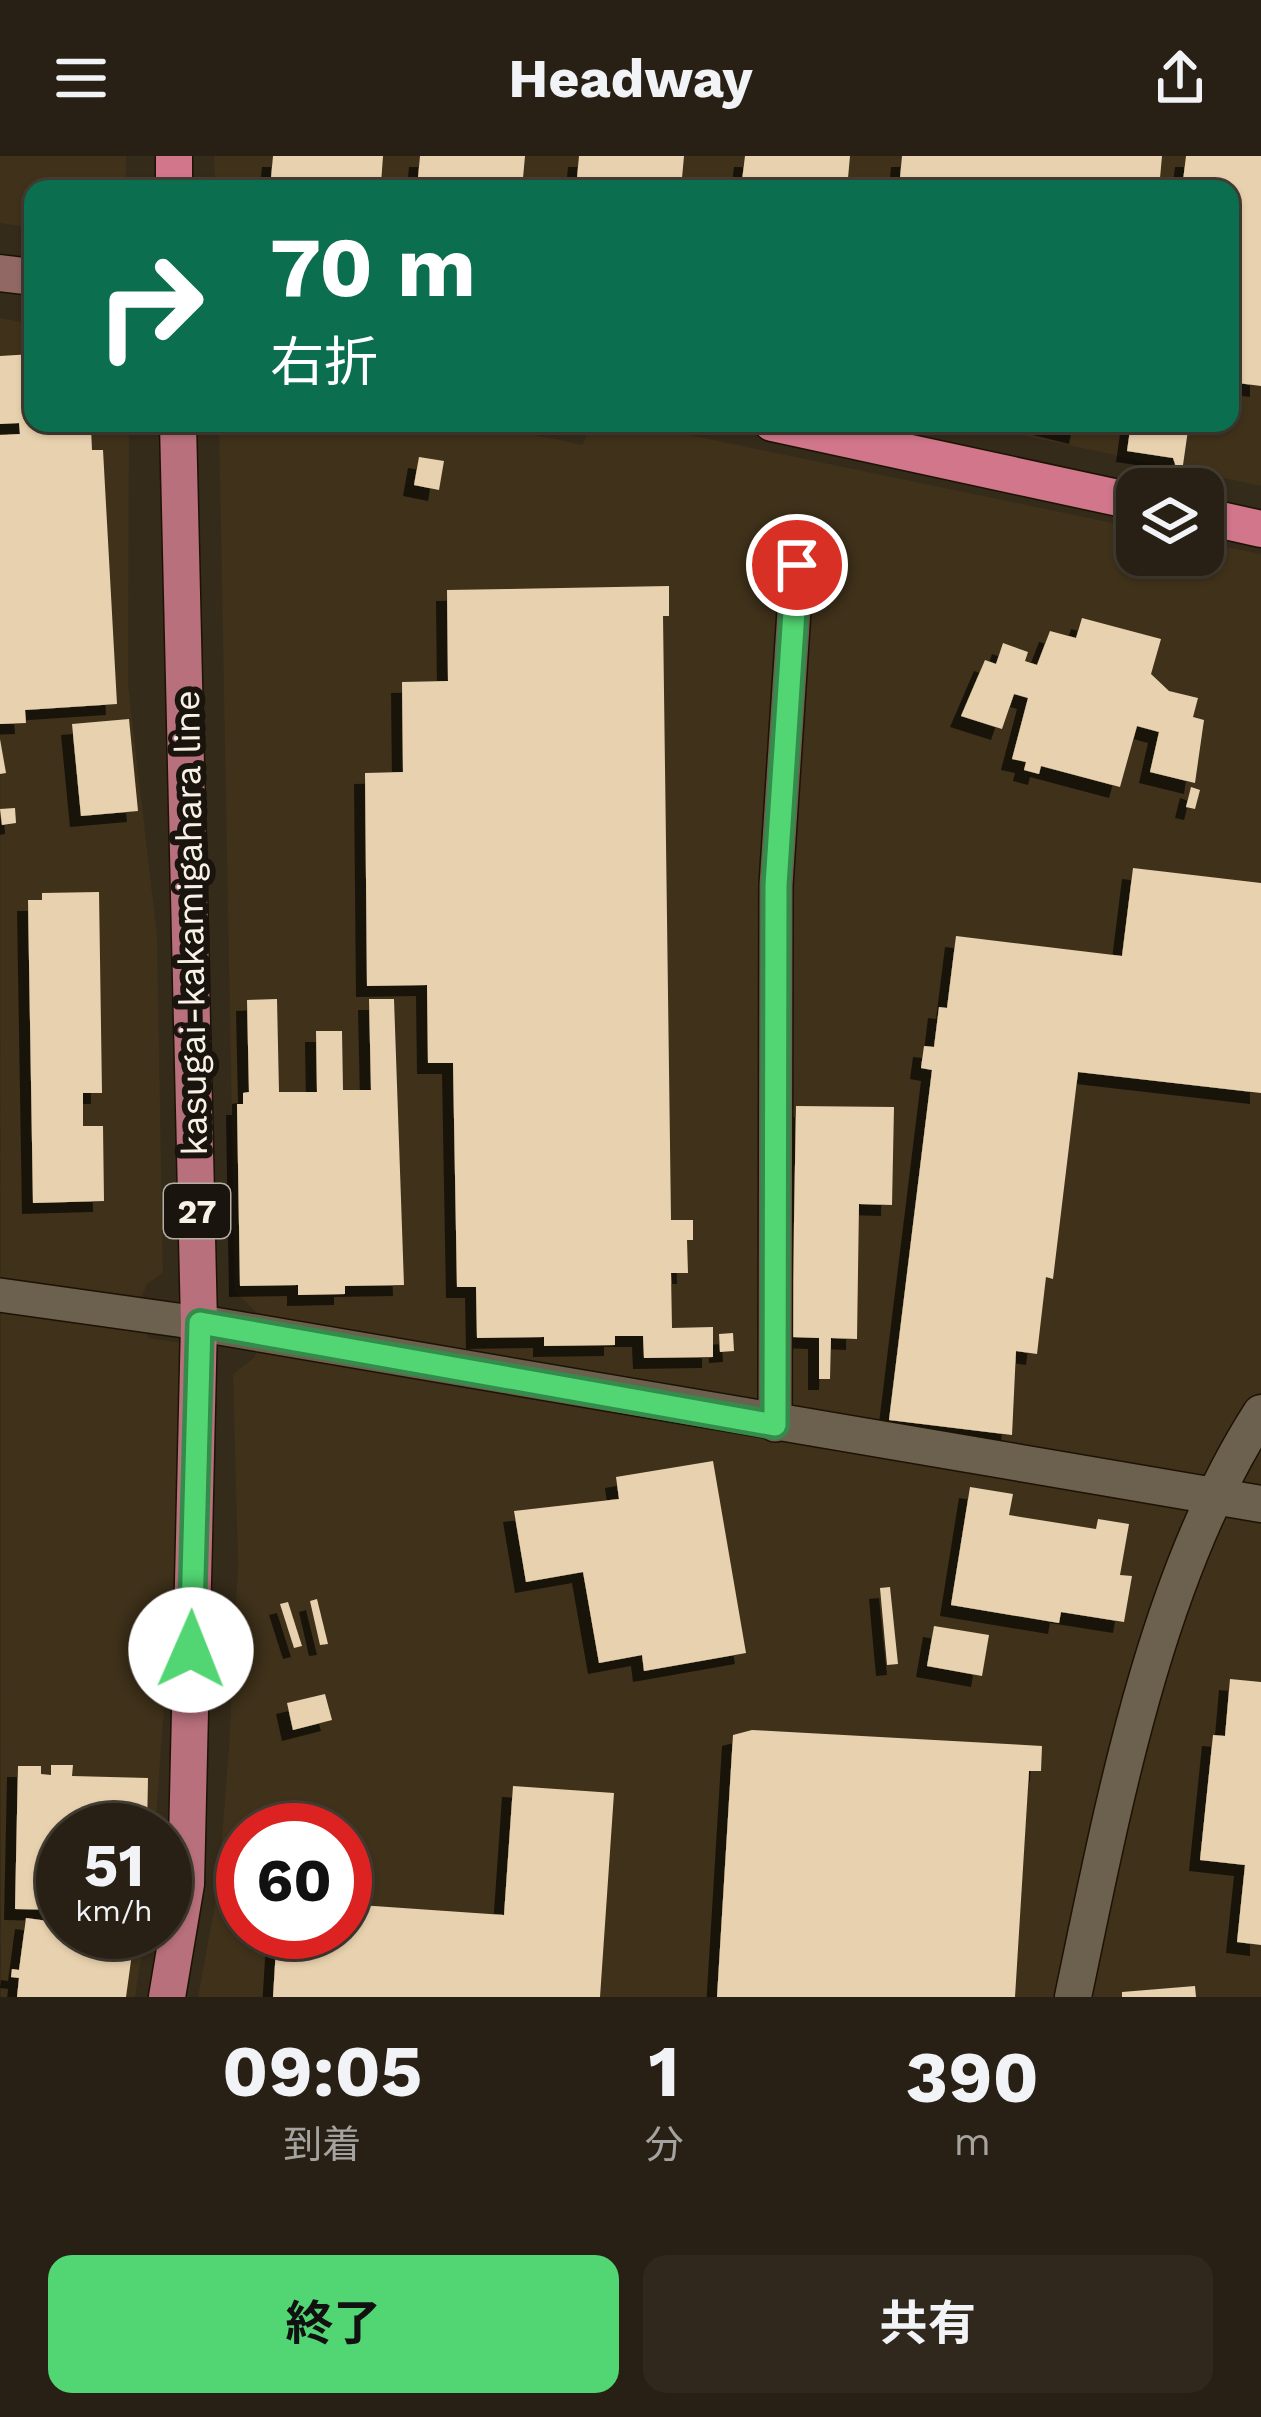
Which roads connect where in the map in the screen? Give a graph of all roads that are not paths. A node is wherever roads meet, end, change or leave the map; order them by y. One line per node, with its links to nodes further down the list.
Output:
1 (178, 432): 8 (main road, kasugai-kakamigahara line / 27)
2 (814, 432): 3 (highway)
3 (1116, 497)
4 (1224, 521): 5 (highway)
5 (1261, 529)
6 (797, 565): 10 (street)
7 (0, 1294): 8 (street)
8 (200, 1323): 10 (street); 13 (main road, kasugai-kakamigahara line / 27)
9 (1261, 1413): 11 (street)
10 (775, 1425): 11 (street)
11 (1212, 1495): 12 (street); 14 (street)
12 (1261, 1504)
13 (167, 1997)
14 (1073, 1997)

